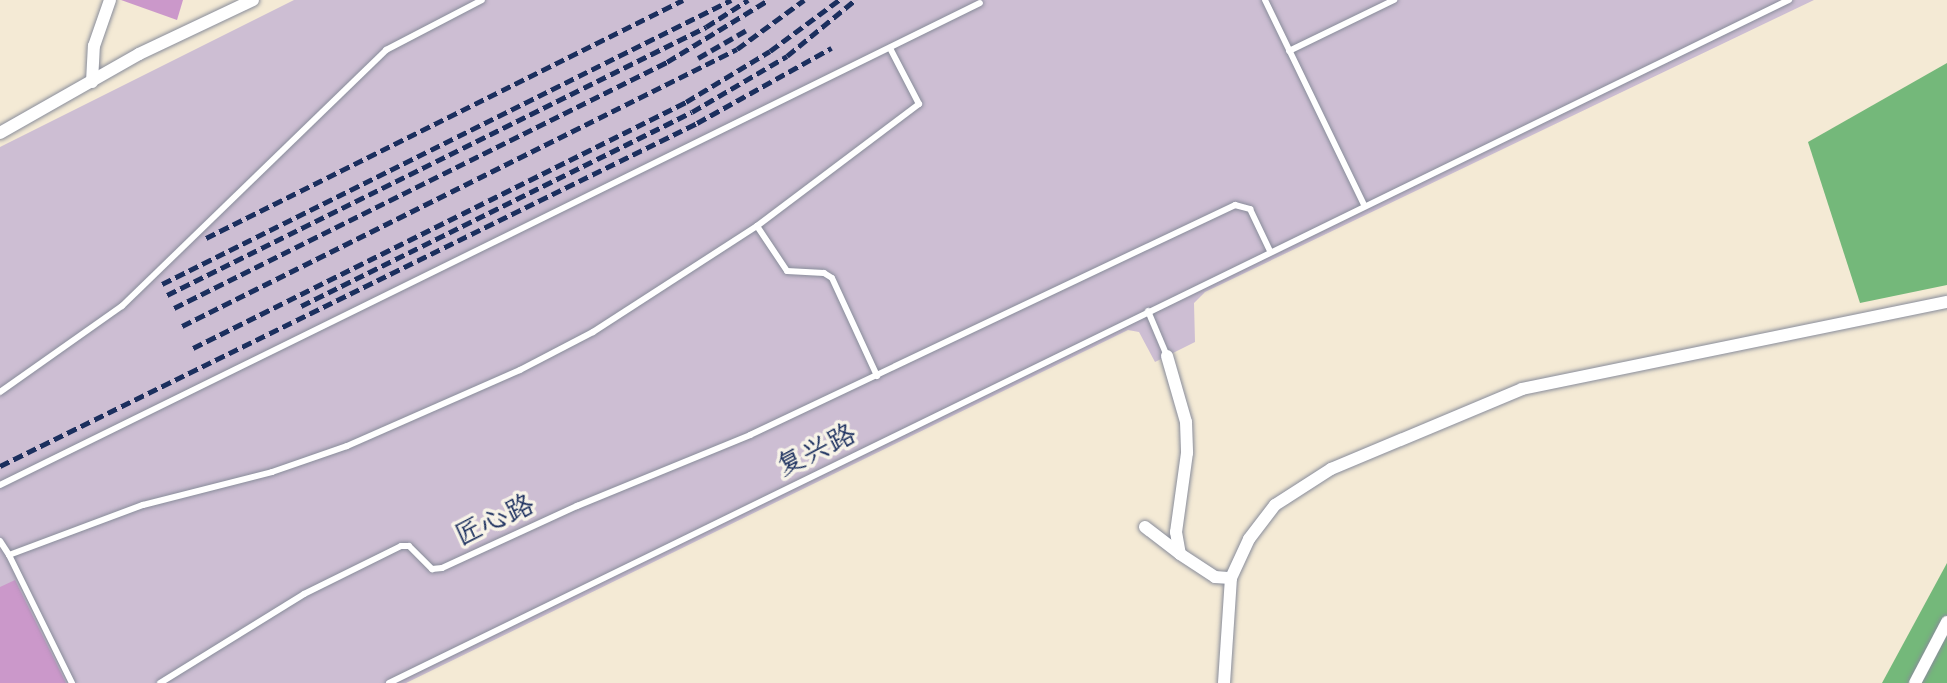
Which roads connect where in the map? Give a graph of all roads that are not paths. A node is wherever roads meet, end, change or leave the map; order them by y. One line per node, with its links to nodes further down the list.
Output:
1 (110, 0): 10 (street)
2 (253, 0): 10 (street)
3 (482, 0): 19 (lane)
4 (1265, 0): 9 (lane)
5 (1394, 0): 9 (lane)
6 (1789, 0): 12 (lane, 复兴路)
7 (980, 3): 8 (lane)
8 (890, 48): 13 (lane); 20 (lane)
9 (1289, 51): 12 (lane)
10 (92, 82): 11 (street)
11 (0, 133)
12 (1364, 205): 14 (lane, 复兴路)
13 (757, 226): 18 (lane); 24 (lane)
14 (1270, 251): 16 (lane, 复兴路); 18 (lane)
15 (1947, 303): 25 (street)
16 (1148, 311): 17 (lane); 29 (lane, 复兴路)
17 (1167, 356): 23 (street)
18 (877, 376): 28 (lane, 匠心路)
19 (0, 392)
20 (0, 485)
21 (1145, 527): 23 (street)
22 (0, 541): 24 (lane)
23 (1180, 554): 25 (street)
24 (9, 555): 27 (lane)
25 (1231, 578): 30 (street)
26 (1947, 622): 31 (street)
27 (72, 683)
28 (160, 683)
29 (389, 683)
30 (1224, 683)
31 (1915, 683)

